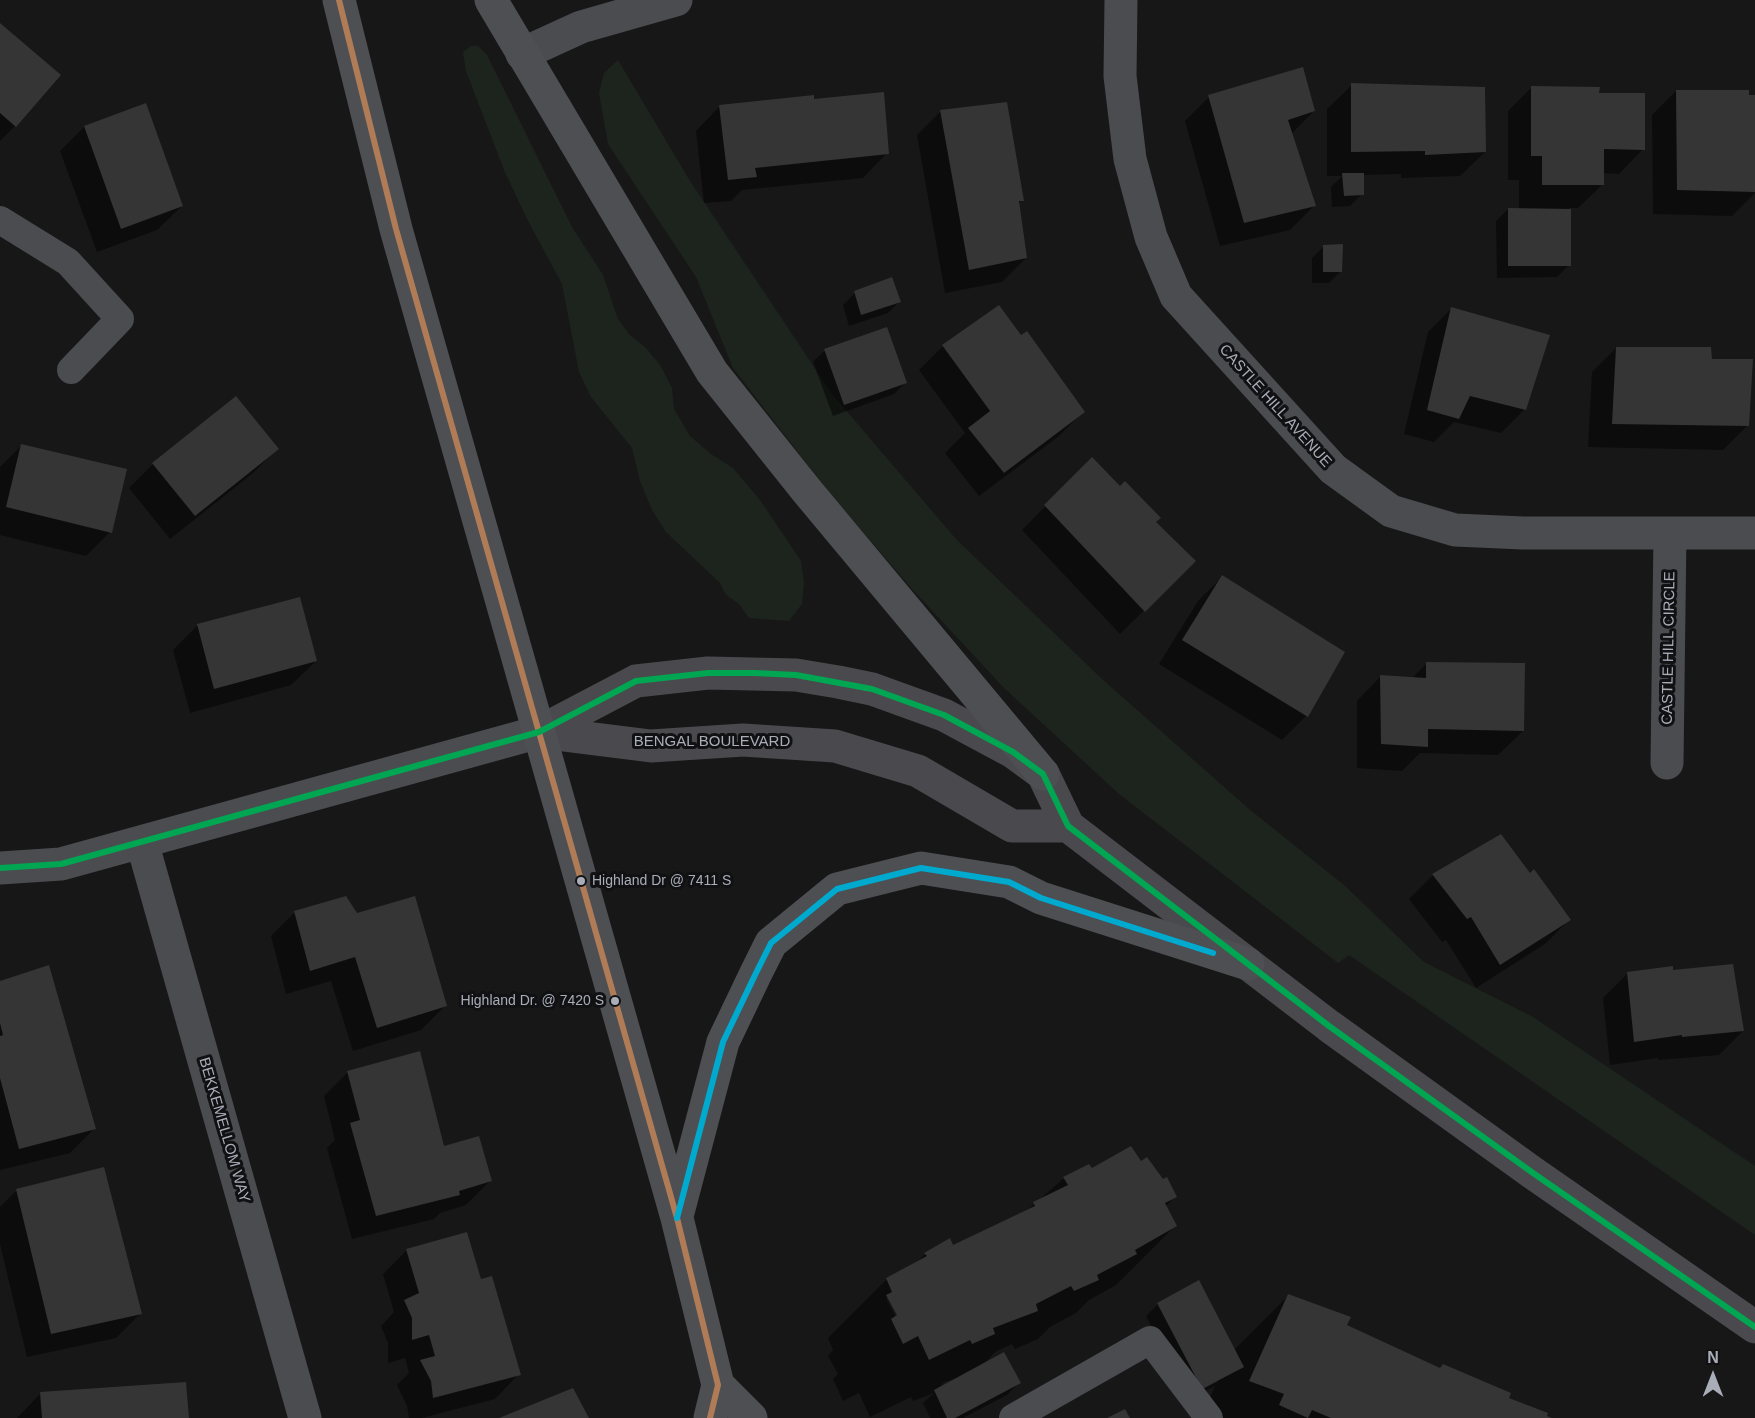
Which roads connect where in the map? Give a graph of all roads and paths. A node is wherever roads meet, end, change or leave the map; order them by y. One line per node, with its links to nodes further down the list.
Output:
1 (339, 0): 10 (main road)
2 (491, 0): 5 (main road)
3 (676, 0): 5 (street)
4 (1121, 0): 8 (street, CASTLE HILL AVENUE)
5 (522, 54): 12 (main road)
6 (0, 220): 7 (lane)
7 (71, 370)
8 (1670, 533): 9 (street, CASTLE HILL AVENUE); 11 (street, CASTLE HILL CIRCLE)
9 (1755, 533)
10 (539, 732): 12 (main road); 13 (main road, BENGAL BOULEVARD); 14 (street); 17 (main road)
11 (1667, 763)
12 (1043, 774): 13 (main road)
13 (1068, 826): 16 (main road)
14 (142, 842): 15 (street); 20 (street, BEKKEMELLOM WAY)
15 (0, 868)
16 (1248, 964): 17 (main road); 18 (main road)
17 (677, 1218): 19 (main road)
18 (1755, 1327)
19 (718, 1385): 21 (main road); 22 (main road)
20 (305, 1418)
21 (710, 1418)
22 (751, 1418)
23 (1013, 1418): 24 (lane)
24 (1209, 1418)

